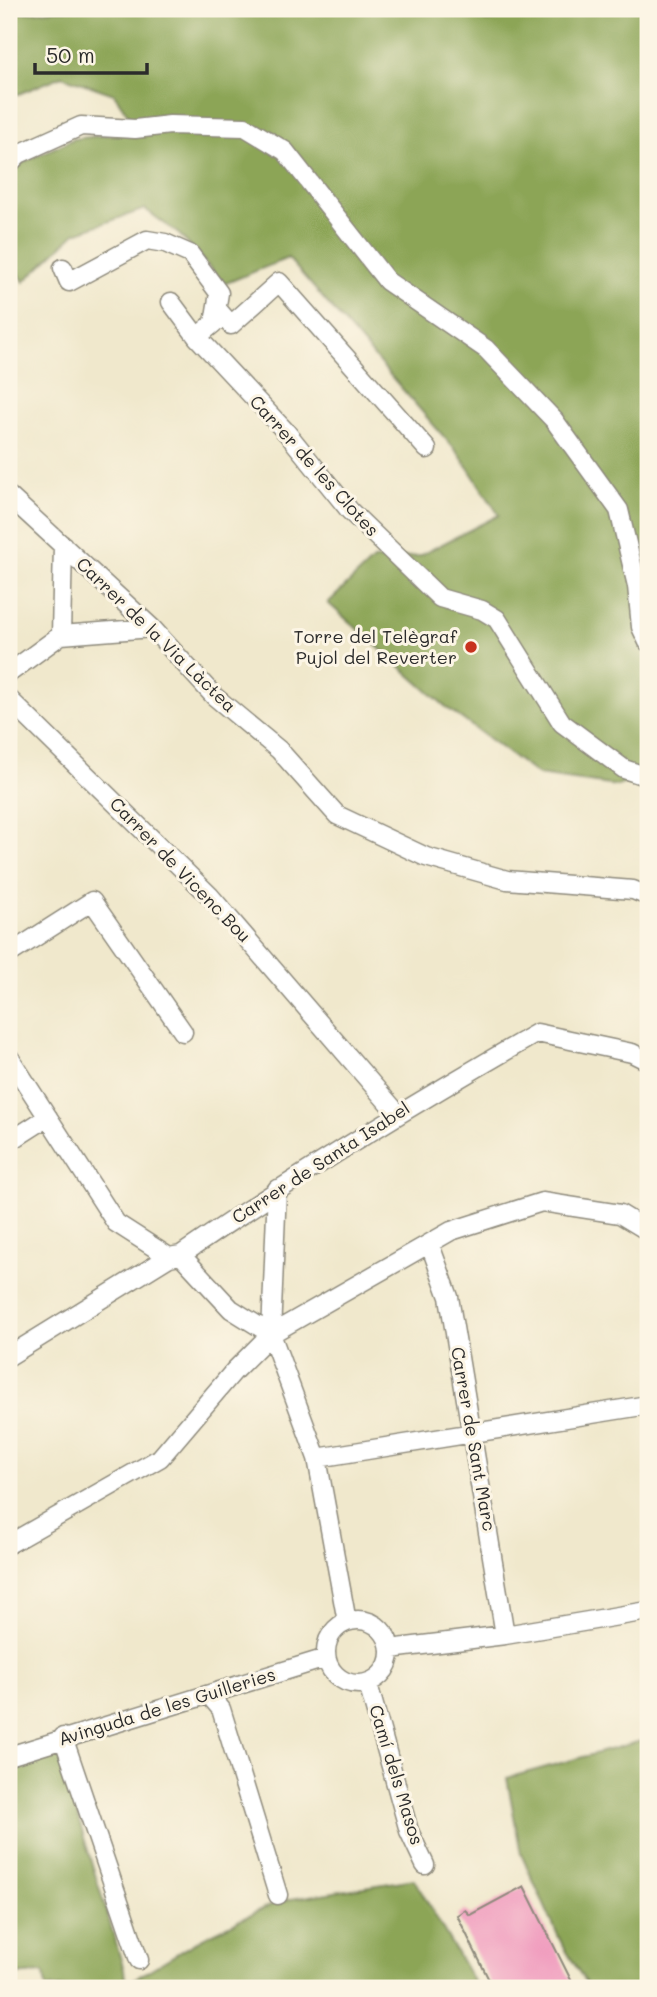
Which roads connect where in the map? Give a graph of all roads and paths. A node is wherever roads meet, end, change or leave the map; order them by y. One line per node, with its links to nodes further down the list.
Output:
1 (9, 163): 11 (street)
2 (63, 268): 4 (street)
3 (171, 302): 5 (street, Carrer de les Clotes)
4 (216, 309): 5 (street); 6 (street)
5 (197, 337): 14 (street, Carrer de les Clotes)
6 (427, 449)
7 (9, 496): 8 (street, Carrer de la Via Làctea)
8 (63, 545): 9 (street, Carrer de la Via Làctea); 10 (street)
9 (152, 628): 10 (street); 15 (street, Carrer de la Via Làctea)
10 (61, 635): 12 (street)
11 (648, 642)
12 (9, 673)
13 (9, 699): 20 (street, Carrer de Vicenc Bou)
14 (648, 777)
15 (648, 896)
16 (9, 954): 17 (street)
17 (183, 1032)
18 (9, 1057): 21 (street)
19 (648, 1061): 20 (street, Carrer de Santa Isabel)
20 (397, 1113): 23 (street, Carrer de Santa Isabel)
21 (48, 1117): 22 (street); 26 (street)
22 (9, 1142)
23 (277, 1189): 26 (street, Carrer de Santa Isabel); 27 (street)
24 (648, 1231): 25 (street)
25 (430, 1245): 27 (street); 30 (street, Carrer de Sant Marc)
26 (175, 1256): 27 (street); 28 (street, Carrer de Santa Isabel)
27 (271, 1334): 31 (street); 32 (street)
28 (9, 1356)
29 (648, 1405): 30 (street)
30 (472, 1433): 31 (street); 35 (street, Carrer de Sant Marc)
31 (317, 1458): 34 (street)
32 (9, 1544)
33 (648, 1611): 35 (street)
34 (347, 1622): 36 (street); 37 (street)
35 (505, 1636): 36 (street)
36 (390, 1649): 38 (street)
37 (326, 1658): 38 (street); 39 (street, Avinguda de les Guilleries)
38 (368, 1684): 42 (street, Camí dels Masos)
39 (211, 1696): 40 (street, Avinguda de les Guilleries); 43 (street)
40 (63, 1737): 41 (street, Avinguda de les Guilleries); 44 (street)
41 (9, 1756)
42 (425, 1866)
43 (278, 1895)
44 (139, 1960)

